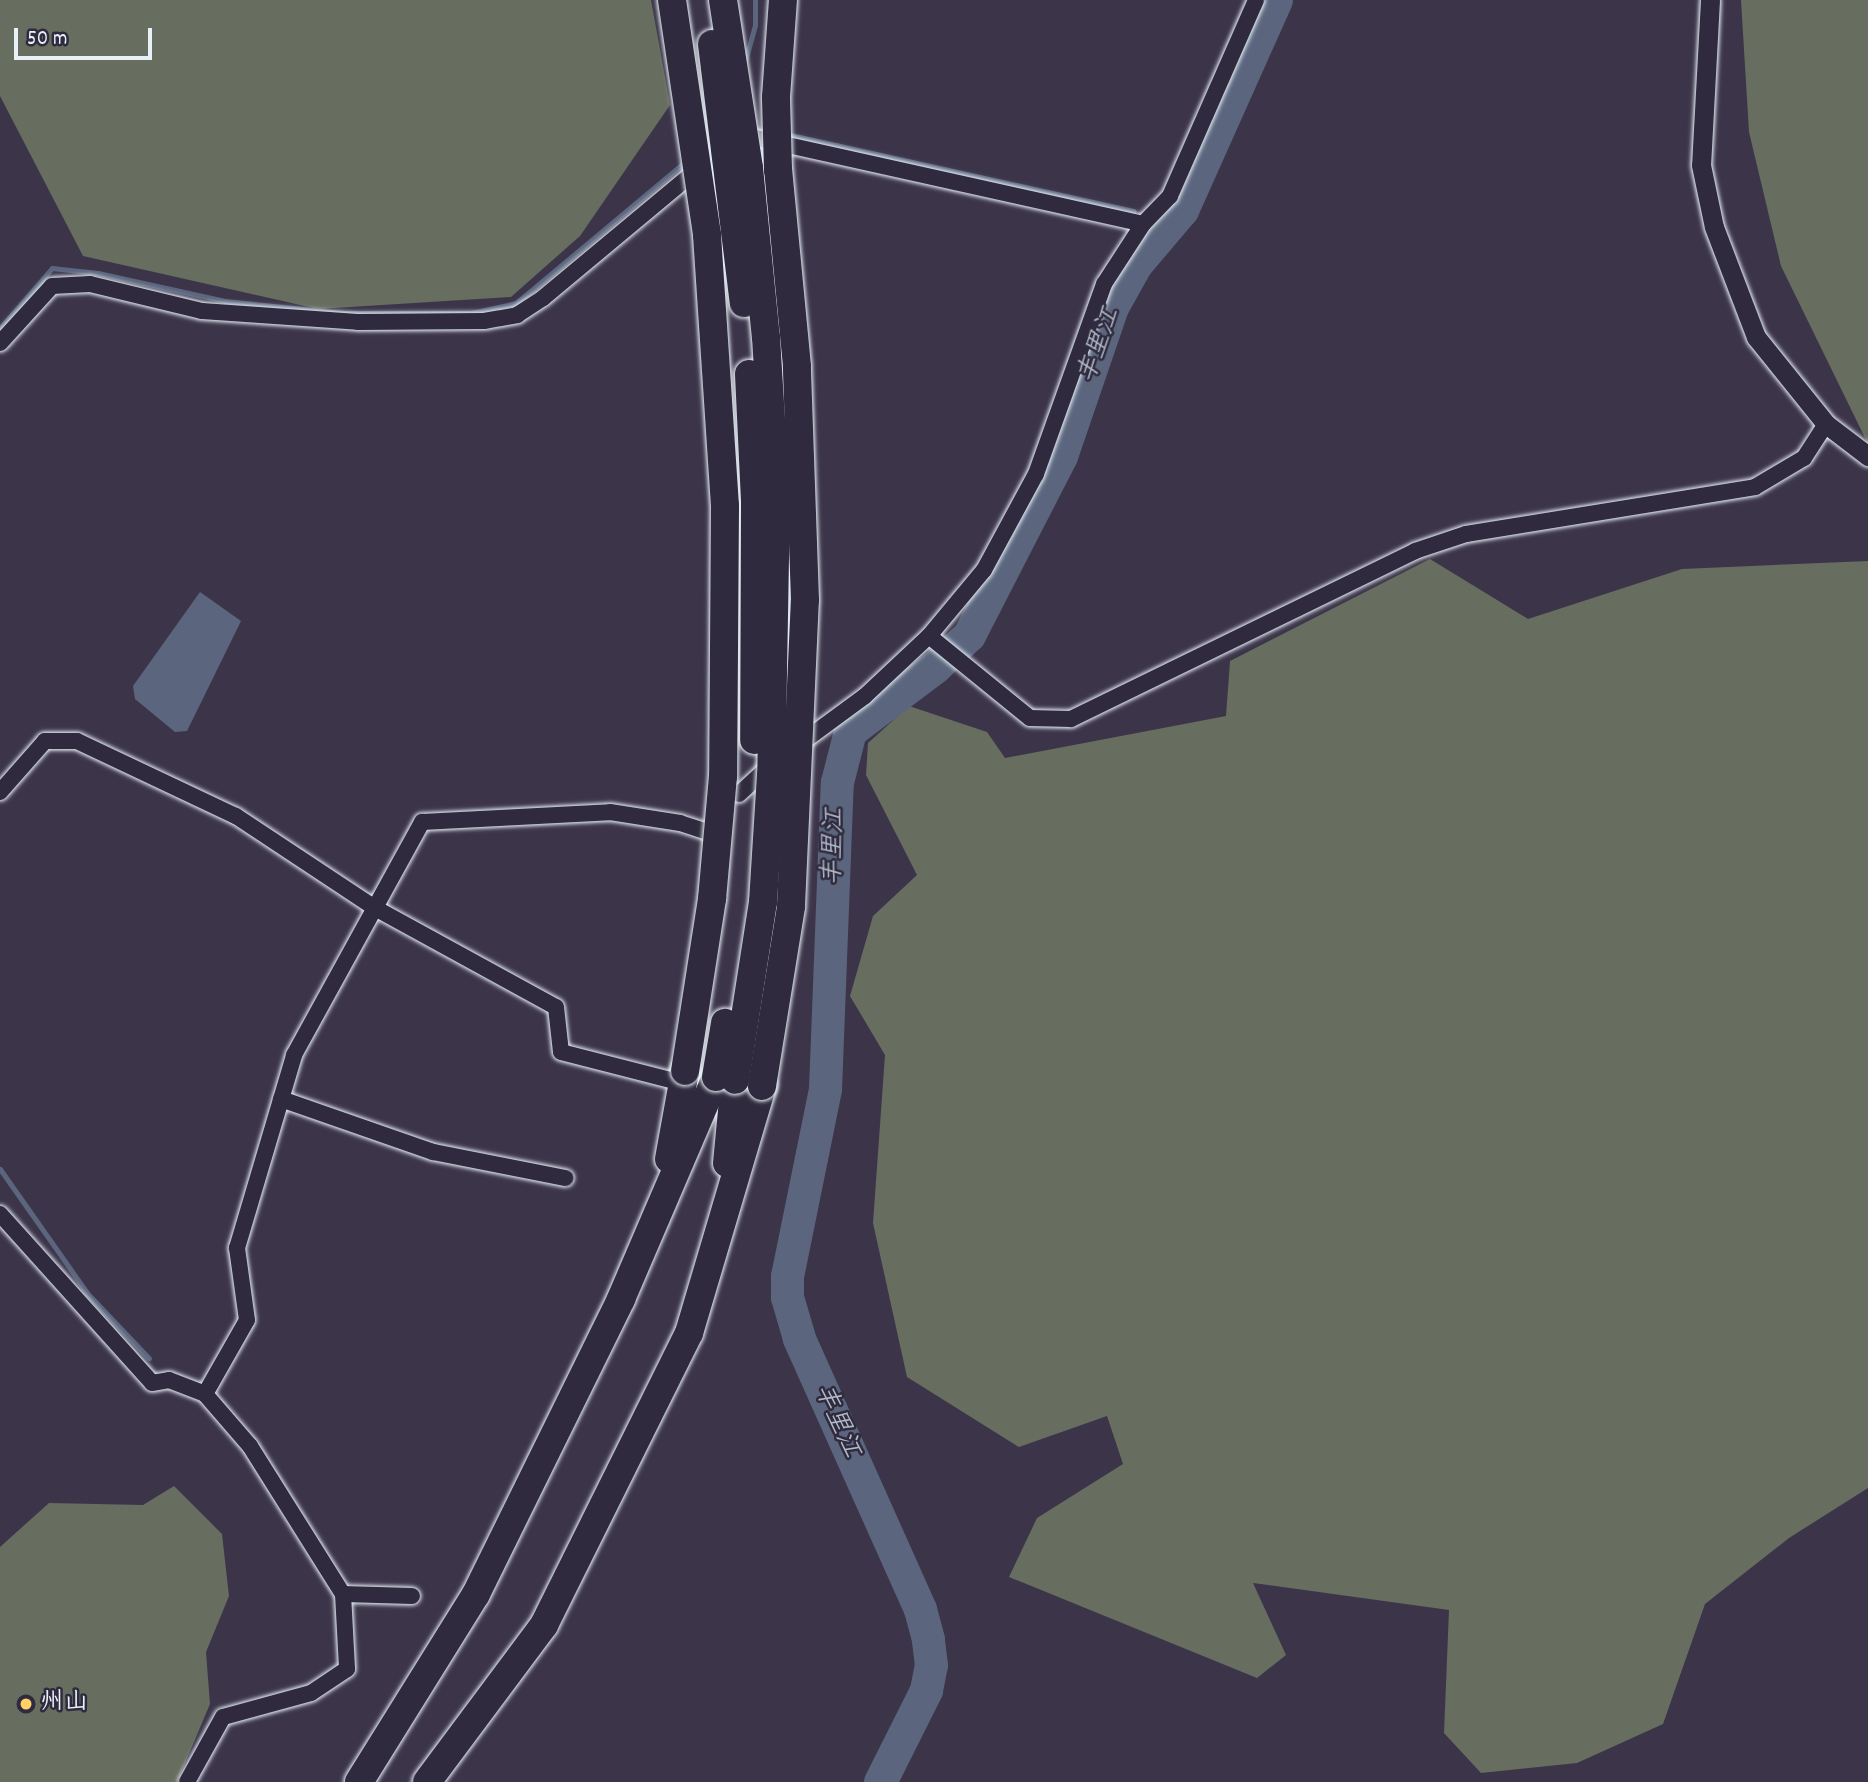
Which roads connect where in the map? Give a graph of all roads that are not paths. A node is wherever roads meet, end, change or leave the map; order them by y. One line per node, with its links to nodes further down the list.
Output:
1 (672, 0): 16 (highway, bridge)
2 (704, 0): 17 (highway, bridge)
3 (723, 0): 17 (highway, bridge)
4 (783, 0): 17 (highway, bridge)
5 (1256, 0): 7 (street)
6 (1710, 0): 9 (street)
7 (1143, 224): 8 (street); 11 (street)
8 (0, 343)
9 (1826, 424): 10 (street); 11 (street)
10 (1868, 456)
11 (932, 640): 13 (street)
12 (0, 792): 15 (street)
13 (739, 794)
14 (718, 835): 15 (street)
15 (375, 908): 16 (street); 18 (street)
16 (680, 1076): 20 (highway)
17 (738, 1081): 20 (highway); 27 (highway)
18 (281, 1099): 19 (street); 22 (street)
19 (565, 1178)
20 (659, 1213): 26 (highway)
21 (0, 1214): 22 (street)
22 (205, 1394): 23 (street)
23 (343, 1594): 24 (street); 25 (street)
24 (412, 1596)
25 (187, 1782)
26 (359, 1782)
27 (427, 1782)

